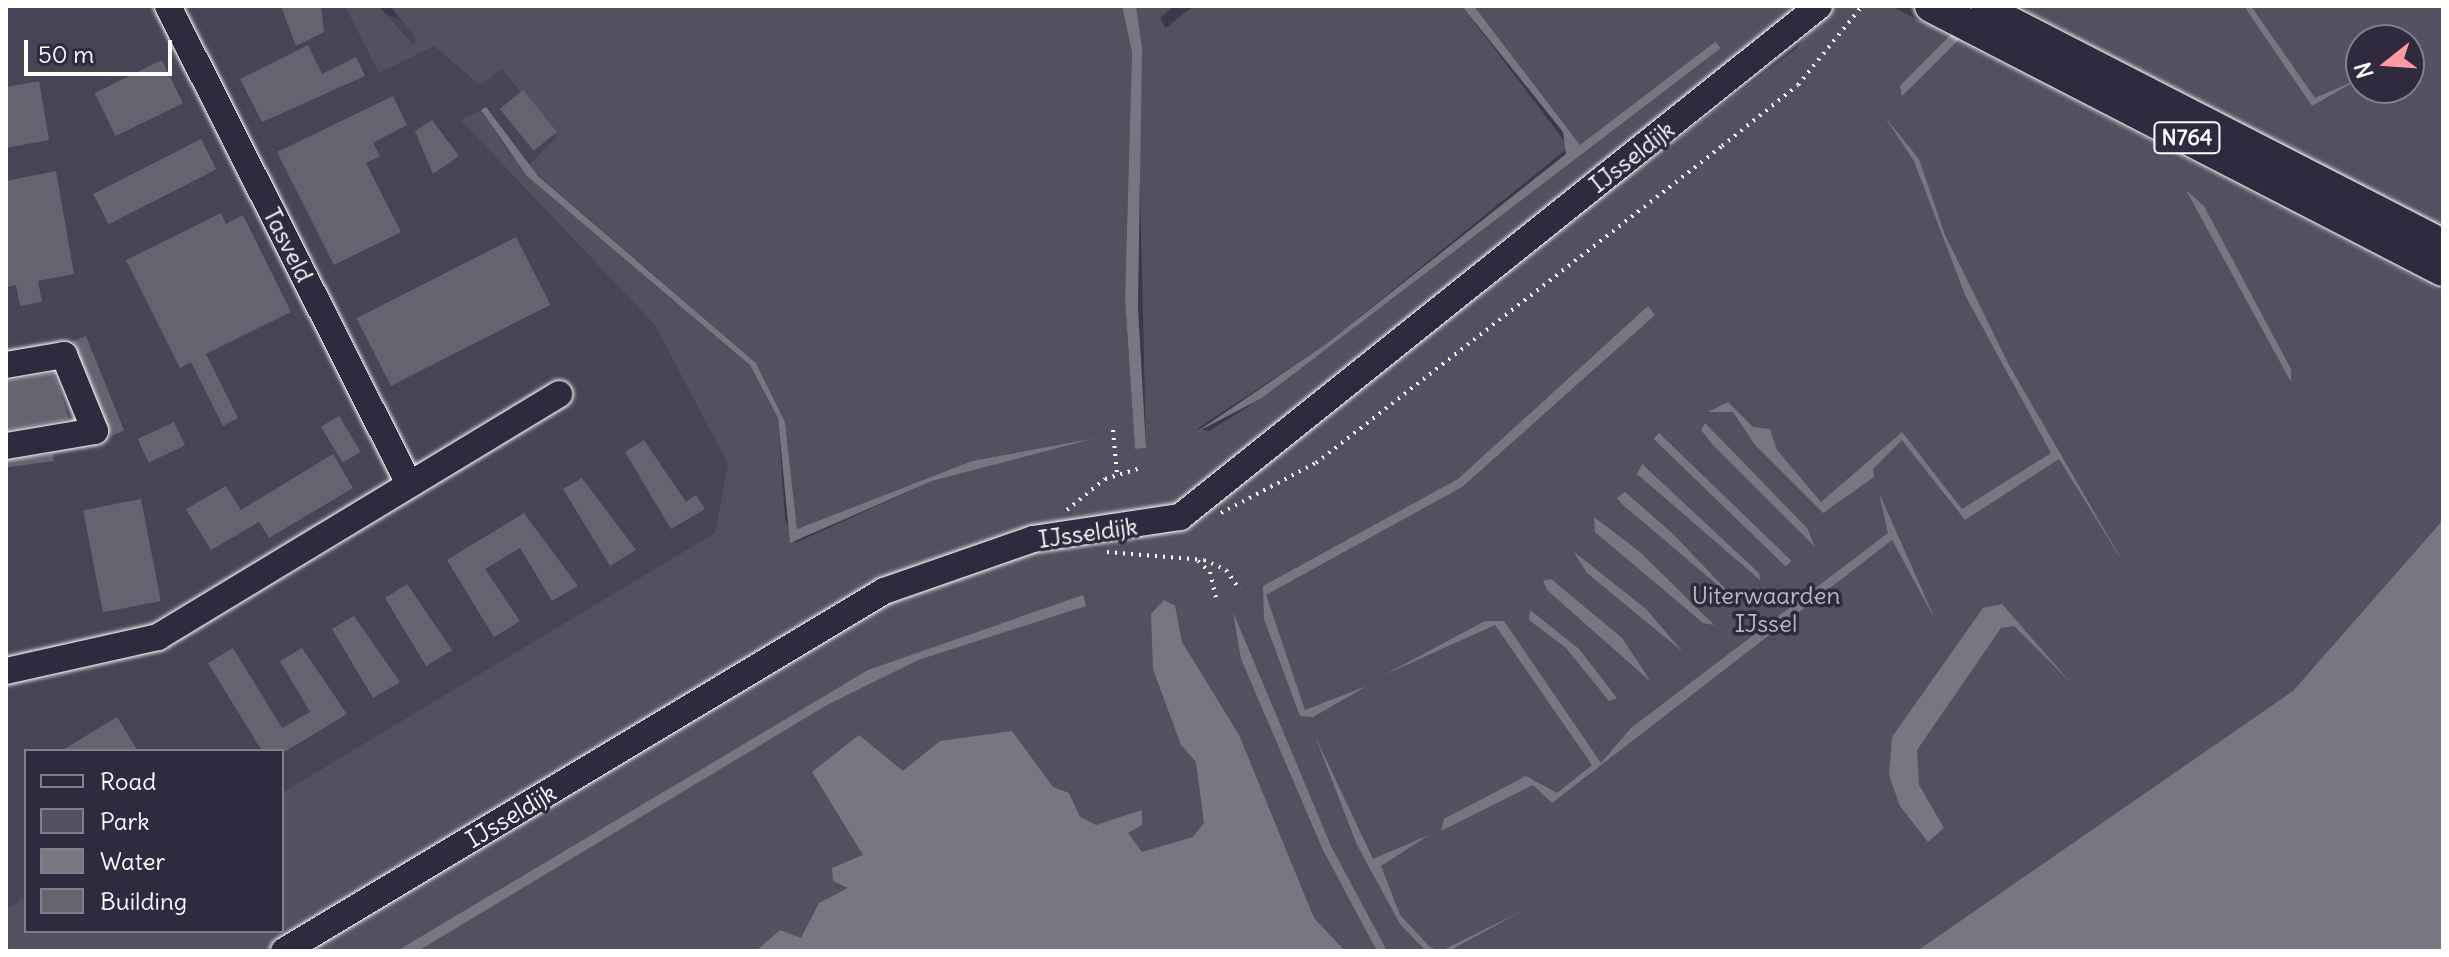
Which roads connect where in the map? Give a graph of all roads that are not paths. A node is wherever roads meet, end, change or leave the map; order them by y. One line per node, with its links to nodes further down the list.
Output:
1 (168, 6): 10 (street, Tasveld)
2 (1819, 6): 12 (street, IJsseldijk)
3 (1931, 6): 6 (main road, N764)
4 (1984, 6): 5 (street)
5 (2443, 242)
6 (2443, 270)
7 (6, 365): 9 (street)
8 (559, 394): 10 (street)
9 (6, 446)
10 (409, 484): 11 (street)
11 (6, 671)
12 (284, 951)

